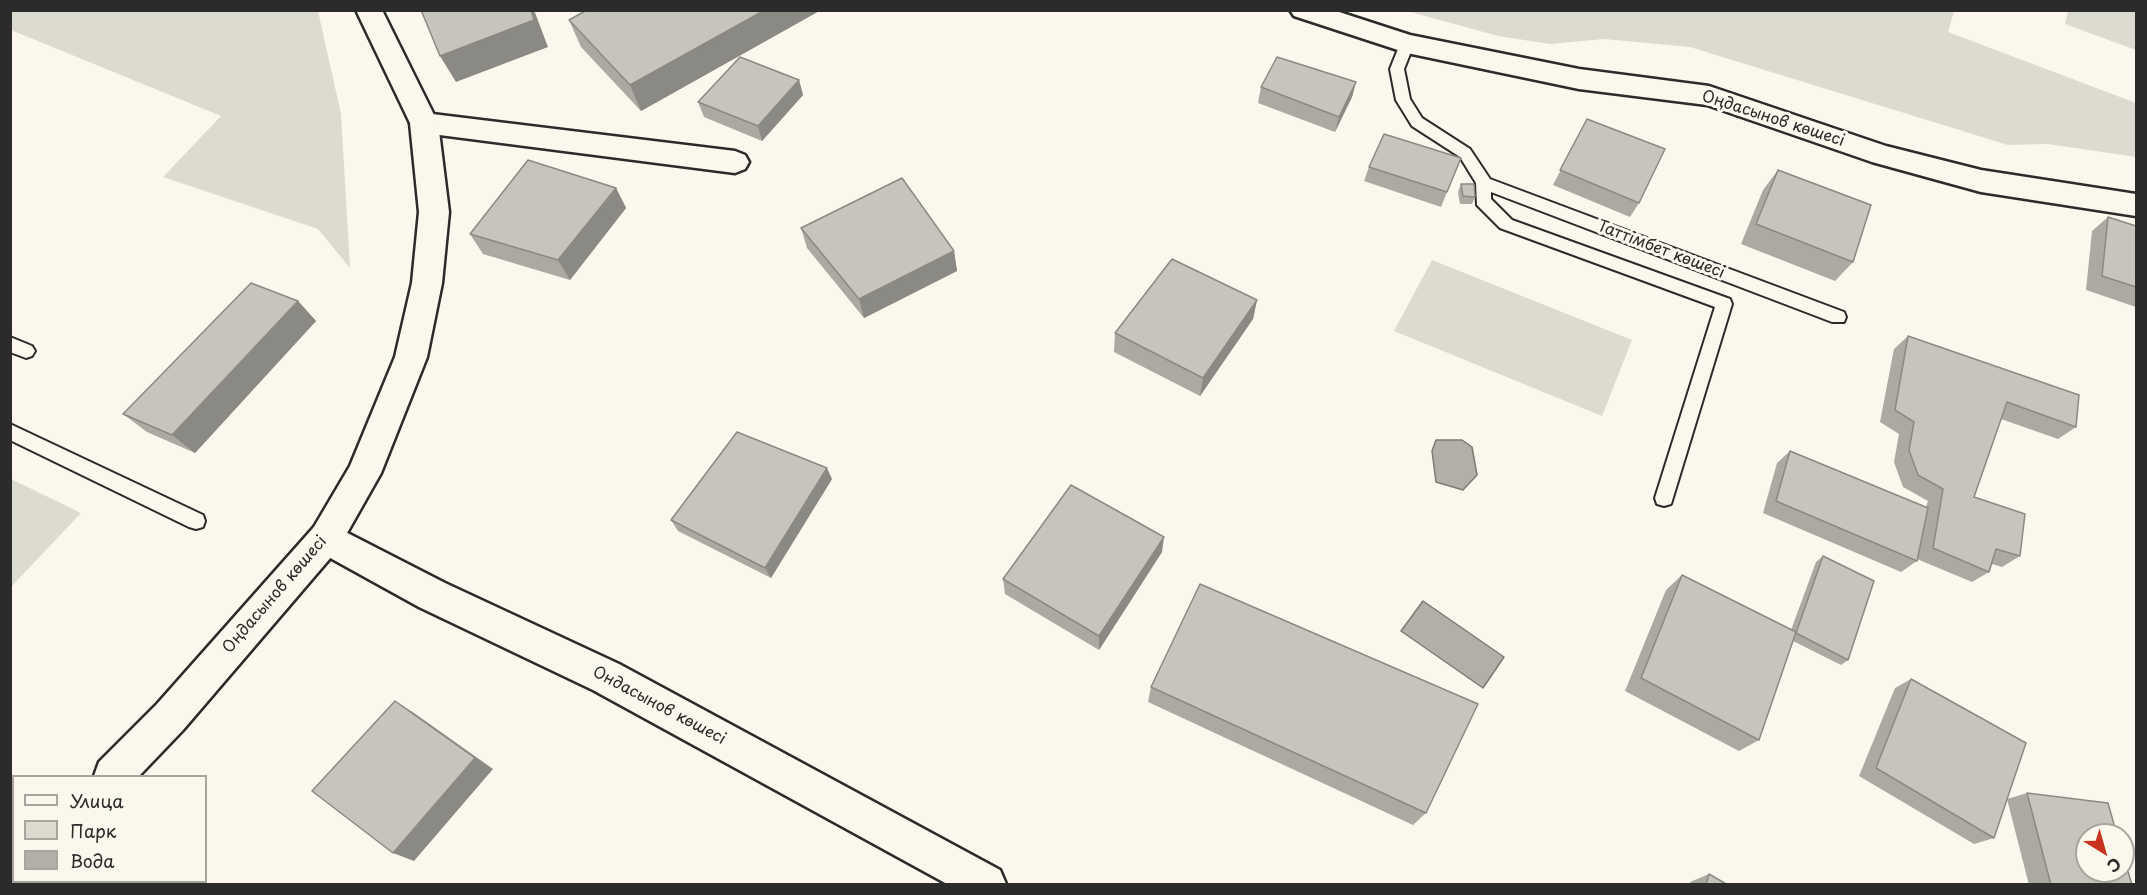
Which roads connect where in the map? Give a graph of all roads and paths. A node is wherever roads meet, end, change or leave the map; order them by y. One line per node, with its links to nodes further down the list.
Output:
1 (369, 10): 4 (street, Оңдасынов көшесі)
2 (1303, 10): 3 (street, Оңдасынов көшесі)
3 (1407, 44): 6 (lane); 7 (street, Оңдасынов көшесі)
4 (424, 123): 5 (street); 12 (street, Оңдасынов көшесі)
5 (735, 162)
6 (1484, 183): 8 (lane, Таттімбет көшесі); 10 (lane)
7 (2136, 205)
8 (1838, 317)
9 (10, 431): 11 (lane)
10 (1664, 498)
11 (196, 521)
12 (326, 538): 13 (street, Оңдасынов көшесі); 14 (street, Ондасынов көшесі)
13 (115, 775)
14 (986, 885)

